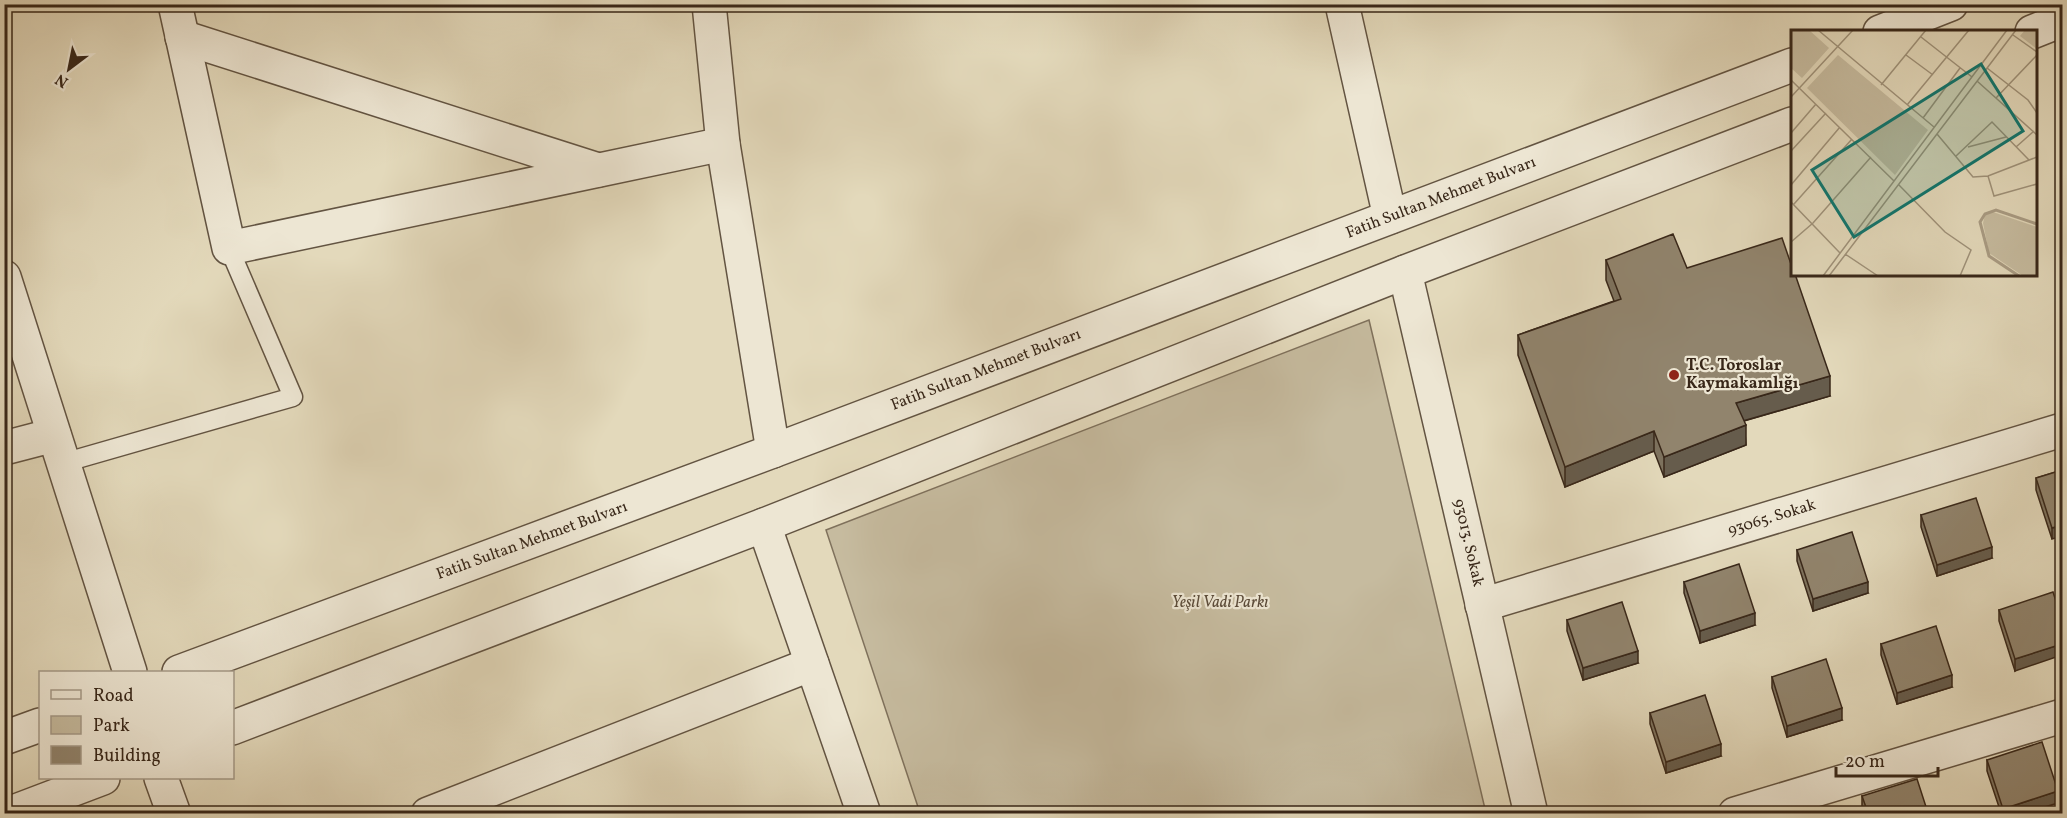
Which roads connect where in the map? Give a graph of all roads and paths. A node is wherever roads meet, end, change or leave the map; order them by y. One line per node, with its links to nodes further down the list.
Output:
1 (175, 4): 8 (street)
2 (709, 4): 11 (street)
3 (1342, 4): 13 (street)
4 (1951, 4): 6 (street)
5 (2062, 20): 7 (street)
6 (1885, 30)
7 (2037, 30)
8 (182, 37): 12 (street); 14 (street)
9 (1791, 65): 13 (street, Fatih Sultan Mehmet Bulvarı)
10 (1791, 124): 15 (street)
11 (723, 144): 12 (street); 20 (street)
12 (599, 170): 14 (street)
13 (1390, 217): 20 (street, Fatih Sultan Mehmet Bulvarı)
14 (229, 248): 19 (lane)
15 (1405, 272): 21 (street); 22 (street, 93013. Sokak)
16 (4, 277): 19 (street)
17 (2062, 430): 22 (street, 93065. Sokak)
18 (4, 448): 19 (street)
19 (59, 449): 24 (street)
20 (773, 451): 25 (street, Fatih Sultan Mehmet Bulvarı)
21 (764, 525): 23 (street); 28 (street)
22 (1482, 605): 36 (street, 93013. Sokak)
23 (812, 664): 34 (street); 35 (street)
24 (130, 671)
25 (182, 671)
26 (2062, 716): 37 (street)
27 (39, 724): 29 (street)
28 (234, 727)
29 (4, 738)
30 (98, 779): 32 (street)
31 (162, 779): 33 (street)
32 (8, 813)
33 (174, 813)
34 (429, 813)
35 (864, 813)
36 (1530, 813)
37 (1735, 813)

